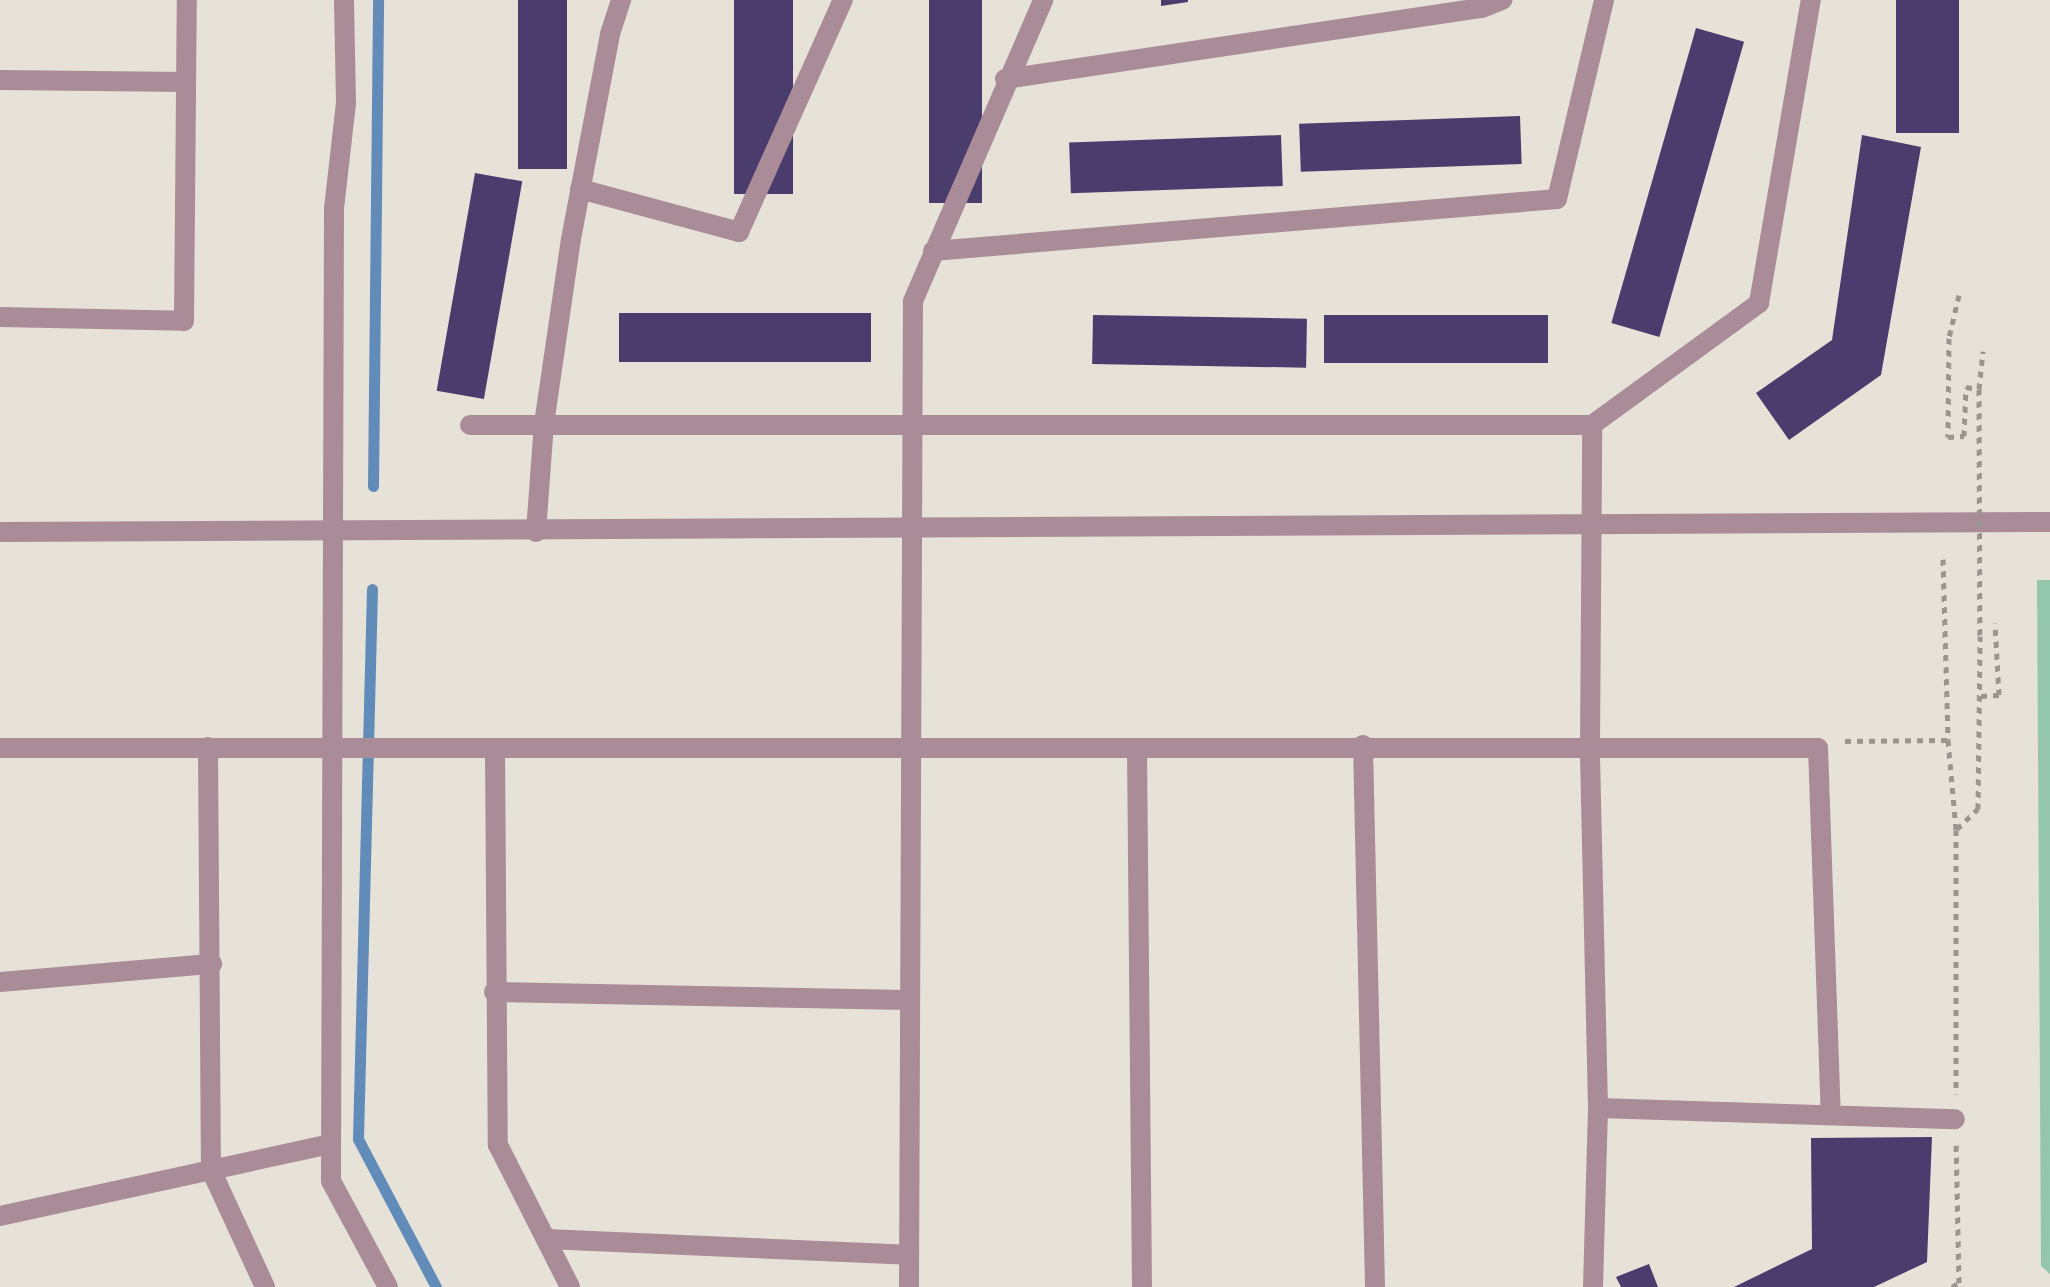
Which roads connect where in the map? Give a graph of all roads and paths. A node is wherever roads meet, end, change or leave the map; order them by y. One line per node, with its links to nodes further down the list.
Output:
1 (187, 0): 11 (street)
2 (344, 0): 25 (street)
3 (621, 0): 12 (street)
4 (843, 0): 12 (street)
5 (1043, 0): 9 (street)
6 (1502, 0): 9 (street)
7 (1604, 0): 13 (street)
8 (1811, 0): 20 (street)
9 (1005, 79): 13 (street)
10 (0, 80): 11 (street)
11 (186, 82): 15 (street)
12 (580, 189): 18 (street)
13 (933, 251): 21 (street)
14 (1959, 295): 17 (path)
15 (0, 317)
16 (1983, 351): 17 (path)
17 (1979, 389): 30 (path, bridge)
18 (544, 424): 19 (street); 21 (street); 27 (street)
19 (470, 425)
20 (1592, 425): 21 (street); 23 (street)
21 (911, 428): 24 (street)
22 (2050, 522): 23 (street)
23 (1593, 523): 24 (street); 35 (street)
24 (911, 526): 27 (street); 40 (street)
25 (335, 530): 26 (street); 27 (street); 32 (street)
26 (0, 532)
27 (536, 532)
28 (1943, 559): 31 (path)
29 (1995, 623): 30 (path)
30 (1981, 696): 41 (path)
31 (1948, 740): 37 (path); 41 (path)
32 (336, 745): 34 (street); 38 (street); 49 (street)
33 (1363, 745): 35 (street); 39 (street); 59 (street)
34 (208, 747): 36 (street); 42 (street)
35 (1590, 747): 37 (street); 46 (street)
36 (0, 748)
37 (1818, 748): 47 (street)
38 (495, 749): 40 (street); 44 (street)
39 (1137, 749): 40 (street); 58 (street)
40 (909, 751): 45 (street)
41 (1956, 830): 48 (path)
42 (212, 964): 43 (street); 50 (street)
43 (0, 982)
44 (494, 992): 45 (street); 52 (street)
45 (907, 1000): 53 (street)
46 (1598, 1108): 47 (street); 60 (street)
47 (1831, 1115): 48 (street)
48 (1955, 1119): 61 (path)
49 (329, 1144): 50 (street); 55 (street)
50 (211, 1170): 51 (street); 54 (street)
51 (0, 1216)
52 (546, 1239): 53 (street); 56 (street)
53 (908, 1255): 57 (street)
54 (265, 1287)
55 (388, 1287)
56 (570, 1287)
57 (909, 1287)
58 (1142, 1287)
59 (1375, 1287)
60 (1593, 1287)
61 (1952, 1287)

